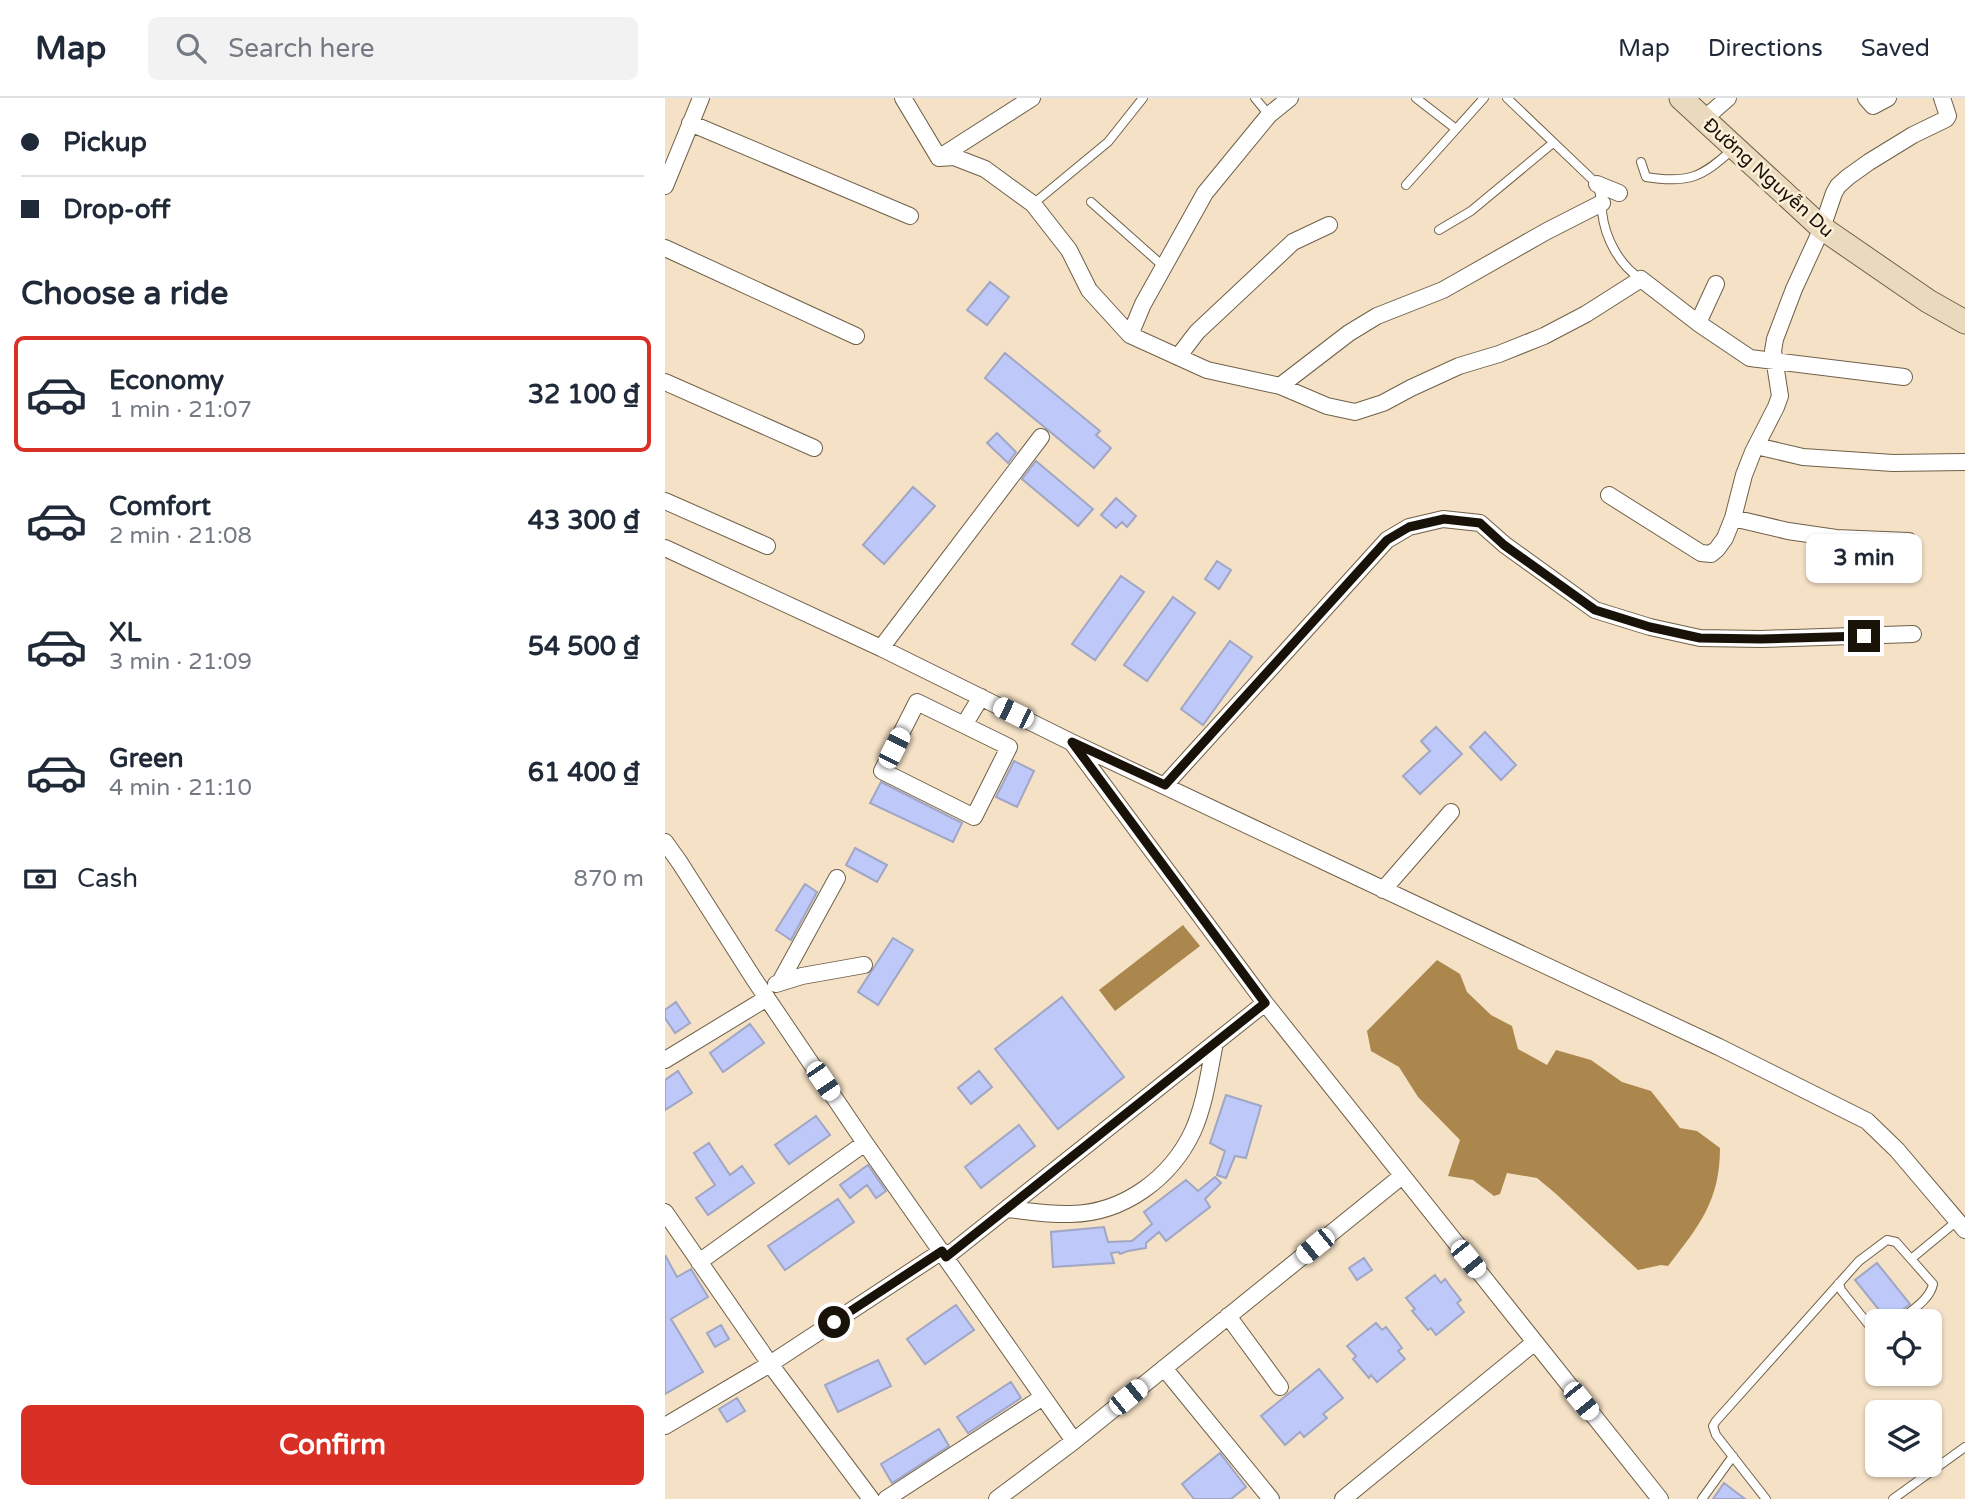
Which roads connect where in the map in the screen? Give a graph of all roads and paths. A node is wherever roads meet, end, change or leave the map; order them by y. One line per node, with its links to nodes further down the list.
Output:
1 (701, 98): 17 (street)
2 (903, 98): 21 (street)
3 (1032, 98): 21 (street)
4 (1143, 98): 29 (lane)
5 (1255, 98): 15 (lane)
6 (1290, 98): 15 (street)
7 (1416, 98): 18 (lane)
8 (1484, 98): 18 (lane)
9 (1507, 98): 19 (lane)
10 (1681, 98): 16 (main road, Đường Nguyễn Du)
11 (1728, 98): 16 (street)
12 (1865, 98): 13 (street)
13 (1888, 98)
14 (1942, 98): 32 (street)
15 (1269, 115): 35 (street)
16 (1704, 119): 20 (main road, Đường Nguyễn Du)
17 (690, 123): 23 (street); 30 (street)
18 (1456, 129): 25 (lane)
19 (1553, 143): 24 (lane); 33 (lane)
20 (1735, 147): 22 (lane); 32 (main road, Đường Nguyễn Du)
21 (939, 158): 29 (street)
22 (1641, 162)
23 (666, 184)
24 (1597, 184): 26 (street); 28 (lane)
25 (1406, 185)
26 (1619, 193)
27 (1091, 202): 35 (lane)
28 (1602, 203): 36 (lane); 46 (street)
29 (1033, 204): 40 (street)
30 (910, 216)
31 (1329, 225): 42 (street)
32 (1822, 229): 38 (main road, Đường Nguyễn Du); 43 (street)
33 (1439, 230)
34 (665, 248): 41 (street)
35 (1163, 266): 40 (street)
36 (1641, 279): 39 (street); 46 (street)
37 (1716, 284): 39 (street)
38 (1965, 322)
39 (1698, 323): 43 (street)
40 (1130, 335): 42 (street)
41 (856, 336)
42 (1178, 357): 46 (street)
43 (1775, 362): 44 (street); 48 (street)
44 (1904, 377)
45 (665, 382): 49 (street)
46 (1280, 386)
47 (1041, 437): 58 (street)
48 (1756, 446): 50 (street); 53 (street)
49 (814, 448)
50 (1964, 462)
51 (1609, 495): 53 (street)
52 (665, 501): 55 (street)
53 (1733, 517): 54 (street)
54 (1909, 541)
55 (767, 546)
56 (665, 548): 58 (street)
57 (1913, 634): 62 (street)
58 (881, 648): 59 (street)
59 (981, 697): 60 (street); 61 (street)
60 (964, 725): 60 (street)
61 (1072, 742): 62 (street); 70 (street)
62 (1165, 785): 66 (street)
63 (1451, 812): 66 (street)
64 (665, 842): 69 (street)
65 (837, 878): 68 (street)
66 (1384, 890): 77 (street)
67 (864, 965): 68 (street)
68 (780, 982): 69 (street)
69 (763, 993): 72 (street); 73 (street)
70 (1265, 1003): 71 (street); 74 (street)
71 (1215, 1043): 75 (street); 75 (street)
72 (665, 1060)
73 (865, 1143): 78 (street); 80 (street)
74 (1402, 1176): 83 (street); 85 (street)
75 (1007, 1209): 78 (street)
76 (665, 1212): 80 (street)
77 (1961, 1225): 79 (lane)
78 (944, 1254): 86 (street); 89 (street)
79 (1911, 1259): 81 (lane); 82 (lane)
80 (699, 1262): 86 (street)
81 (1839, 1283): 84 (lane); 93 (lane)
82 (1912, 1309)
83 (1228, 1316): 87 (street); 88 (street)
84 (1865, 1319)
85 (1535, 1342): 98 (street); 99 (street)
86 (770, 1364): 90 (street); 94 (street)
87 (1164, 1368): 91 (street); 97 (street)
88 (1280, 1387)
89 (1043, 1397): 91 (street); 95 (street)
90 (665, 1426)
91 (1074, 1441): 96 (street)
92 (1965, 1447): 102 (lane)
93 (1733, 1456): 100 (lane); 101 (lane)
94 (871, 1499)
95 (886, 1499)
96 (997, 1499)
97 (1271, 1499)
98 (1343, 1499)
99 (1660, 1499)
100 (1702, 1499)
101 (1766, 1499)
102 (1893, 1499)

